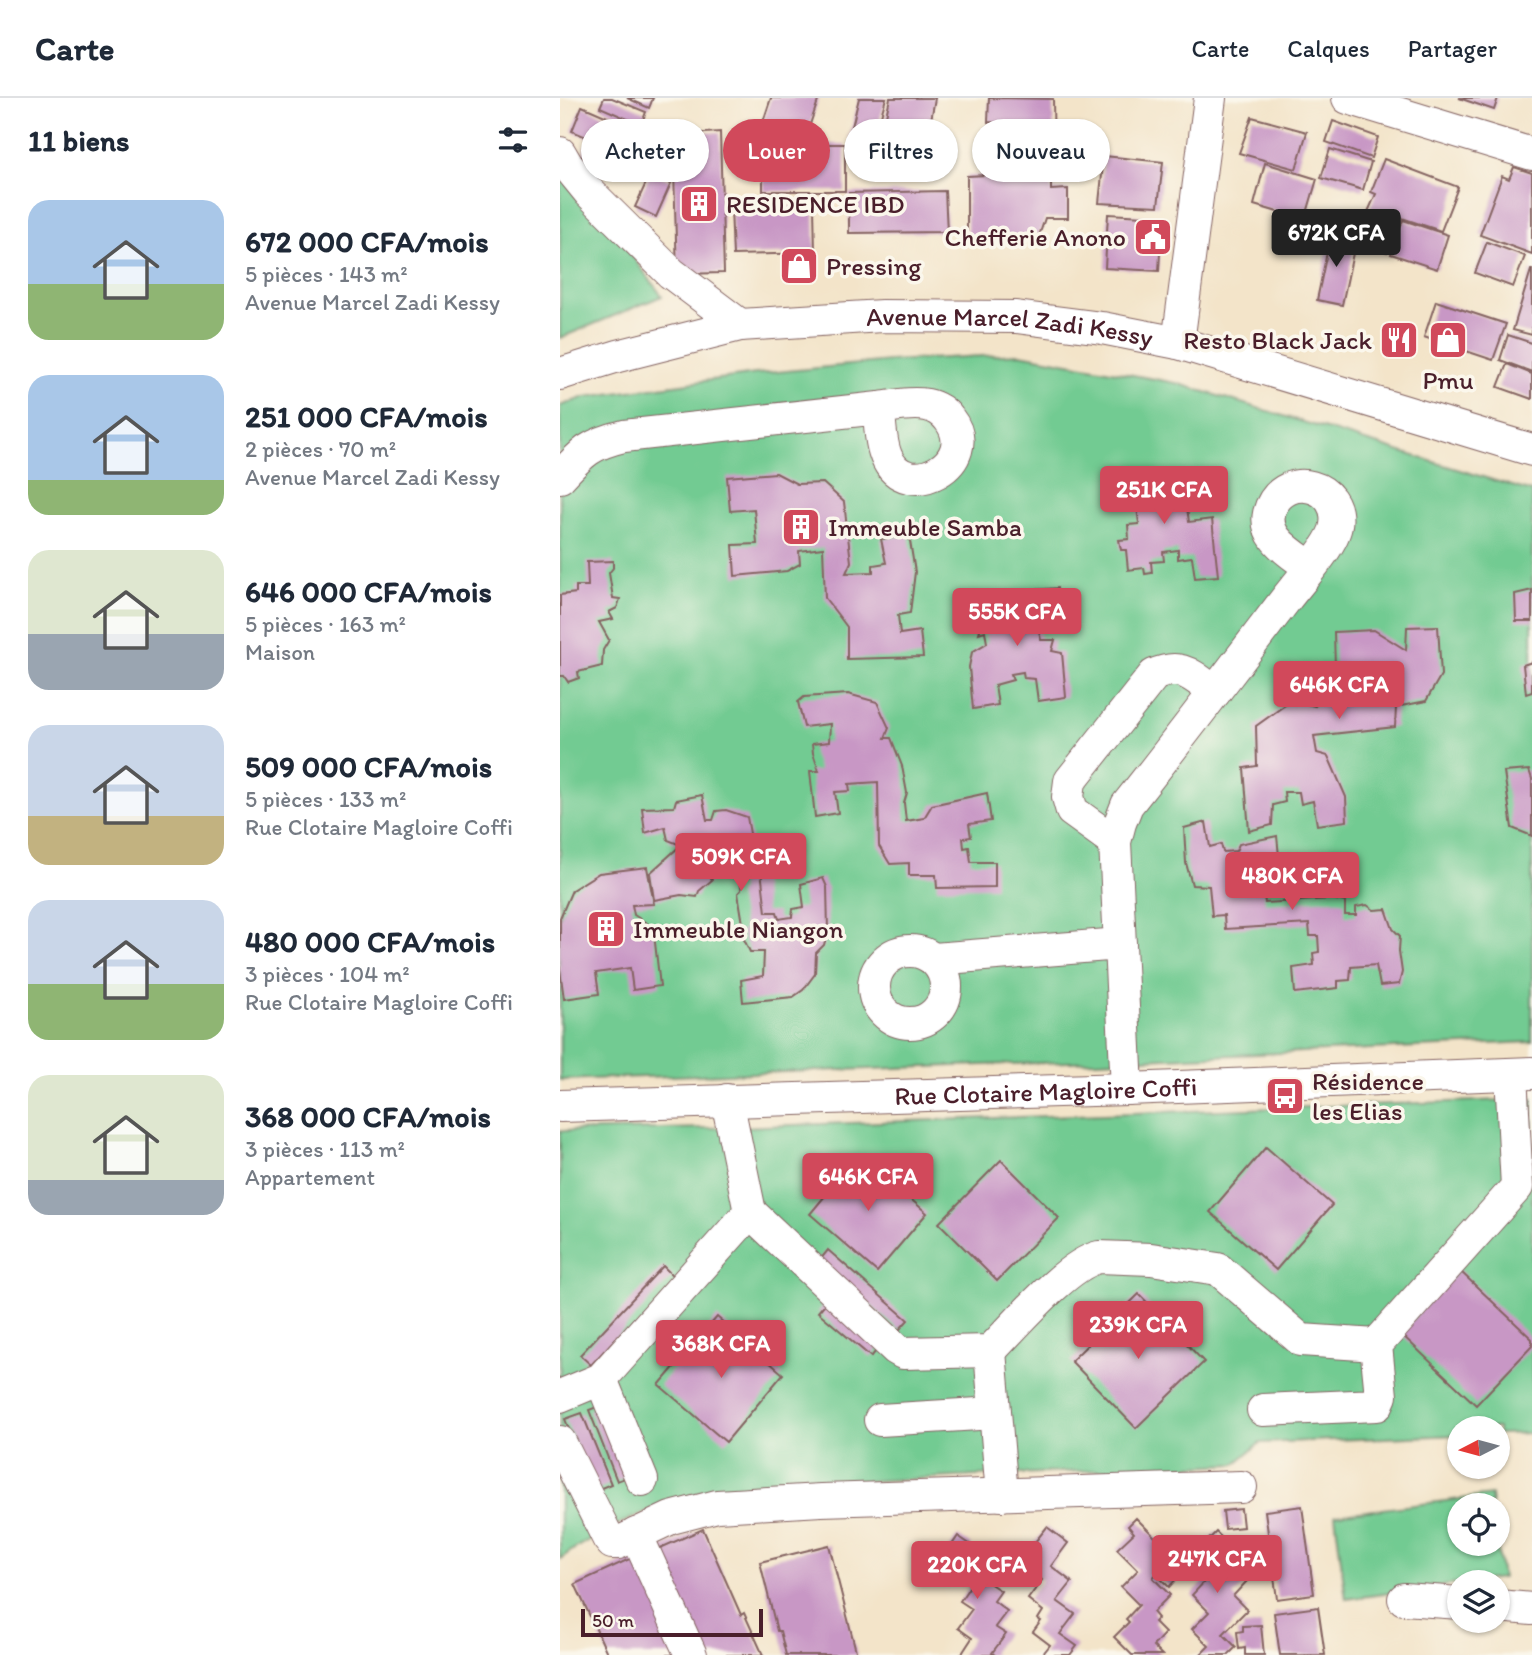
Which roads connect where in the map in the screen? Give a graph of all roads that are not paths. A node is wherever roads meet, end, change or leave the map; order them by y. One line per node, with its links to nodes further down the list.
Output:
1 (1210, 98): 6 (street)
2 (1348, 98): 4 (street)
3 (560, 153): 5 (street)
4 (1532, 154)
5 (740, 325): 6 (street, Avenue Marcel Zadi Kessy); 7 (street, Avenue Marcel Zadi Kessy)
6 (1178, 343): 9 (street, Avenue Marcel Zadi Kessy)
7 (560, 374)
8 (879, 408): 10 (street)
9 (1532, 450)
10 (560, 477)
11 (1310, 567): 12 (street)
12 (1215, 692): 13 (street); 13 (street)
13 (1115, 842): 14 (street)
14 (1120, 944): 15 (street); 17 (street)
15 (934, 959)
16 (1522, 1074): 17 (street, Rue Clotaire Magloire Coffi); 20 (street)
17 (1127, 1089): 18 (street, Rue Clotaire Magloire Coffi)
18 (727, 1100): 19 (street, Rue Clotaire Magloire Coffi); 21 (street)
19 (560, 1106)
20 (1525, 1194): 22 (street)
21 (750, 1212): 23 (street); 24 (street)
22 (1376, 1345): 23 (street); 26 (street)
23 (990, 1351): 27 (street)
24 (601, 1379): 25 (street); 30 (street)
25 (560, 1396)
26 (1263, 1410)
27 (995, 1413): 28 (street); 32 (street)
28 (880, 1420)
29 (560, 1442): 33 (street)
30 (642, 1480)
31 (1241, 1487): 32 (street)
32 (1002, 1495): 33 (street)
33 (636, 1534): 38 (street)
34 (1404, 1599): 35 (street)
35 (1447, 1602)
36 (1510, 1607): 37 (street)
37 (1532, 1609)
38 (691, 1655)

